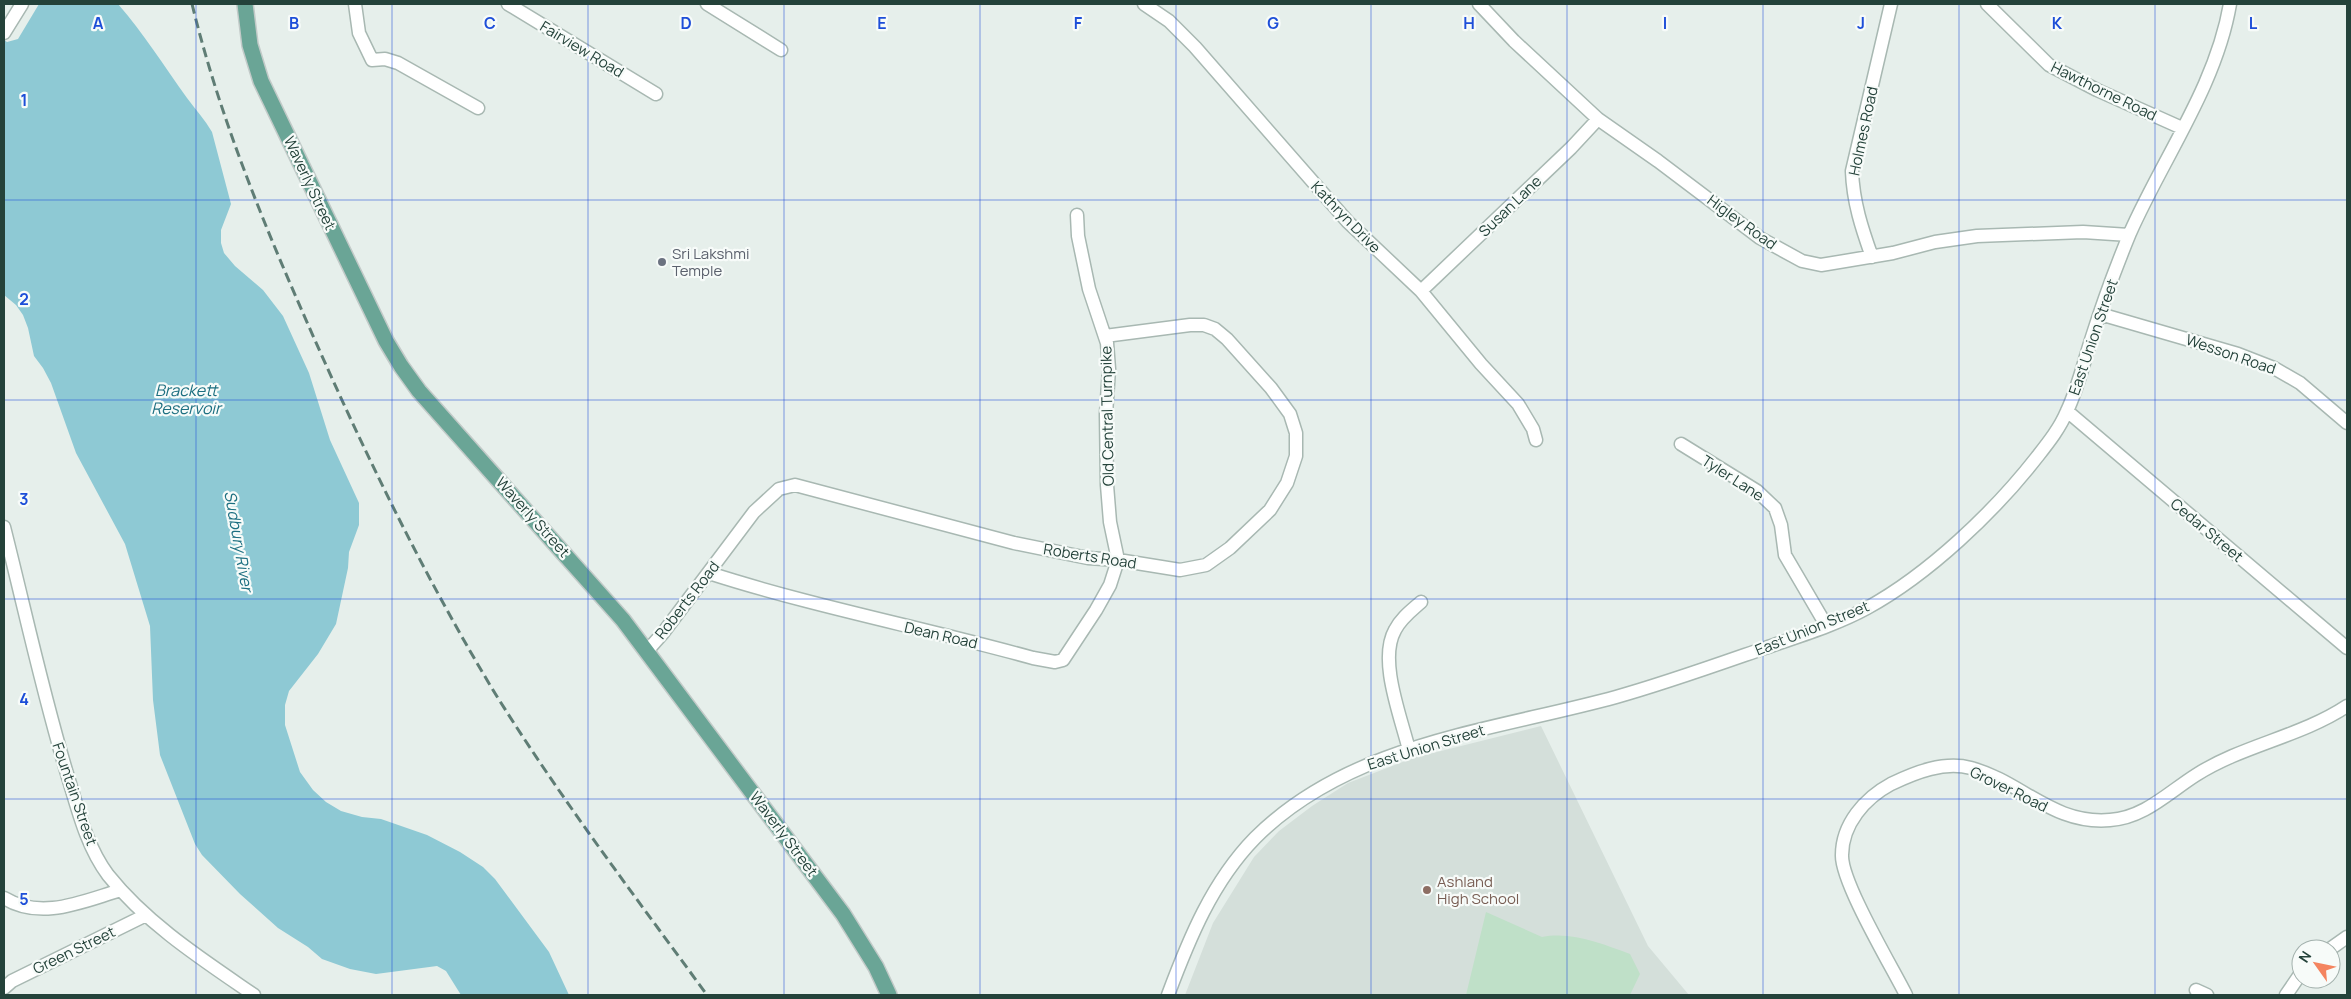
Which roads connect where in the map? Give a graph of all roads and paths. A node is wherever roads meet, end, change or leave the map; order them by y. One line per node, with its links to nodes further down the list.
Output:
1 (22, 4): 11 (street)
2 (245, 4): 33 (main road, Waverly Street)
3 (355, 4): 14 (street)
4 (508, 4): 13 (street, Fairview Road)
5 (707, 4): 12 (street)
6 (1144, 4): 20 (street, Kathryn Drive)
7 (1479, 4): 15 (street, Higley Road)
8 (1891, 4): 19 (street, Holmes Road)
9 (1987, 4): 16 (street, Hawthorne Road)
10 (2230, 4): 16 (street, East Union Street)
11 (4, 34)
12 (782, 50)
13 (656, 94)
14 (478, 108)
15 (1598, 119): 19 (street, Higley Road); 20 (street, Susan Lane)
16 (2182, 128): 18 (street, East Union Street)
17 (1077, 215): 22 (street, Old Central Turnpike)
18 (2129, 235): 19 (street, Higley Road); 21 (street, East Union Street)
19 (1872, 257)
20 (1421, 291): 25 (street, Kathryn Drive)
21 (2100, 314): 23 (street, East Union Street); 24 (street, Wesson Road)
22 (1105, 336): 28 (street, Old Central Turnpike); 28 (street, Roberts Road)
23 (2067, 411): 31 (street, East Union Street); 32 (street, Cedar Street)
24 (2347, 422)
25 (1536, 440)
26 (1681, 444): 31 (street, Tyler Lane)
27 (4, 527): 36 (street, Fountain Street)
28 (1118, 560): 29 (street, Roberts Road); 29 (street, Dean Road)
29 (709, 573): 33 (street, Roberts Road)
30 (1421, 602): 35 (street)
31 (1826, 625): 35 (street, East Union Street)
32 (2347, 648)
33 (647, 651): 41 (main road, Waverly Street)
34 (2347, 706): 43 (street, Grover Road)
35 (1409, 750): 42 (street, East Union Street)
36 (121, 890): 37 (street); 38 (street, Fountain Street)
37 (4, 898)
38 (146, 915): 39 (street, Green Street); 40 (street, Fountain Street)
39 (4, 988)
40 (254, 995)
41 (889, 995)
42 (1168, 995)
43 (1906, 995)

